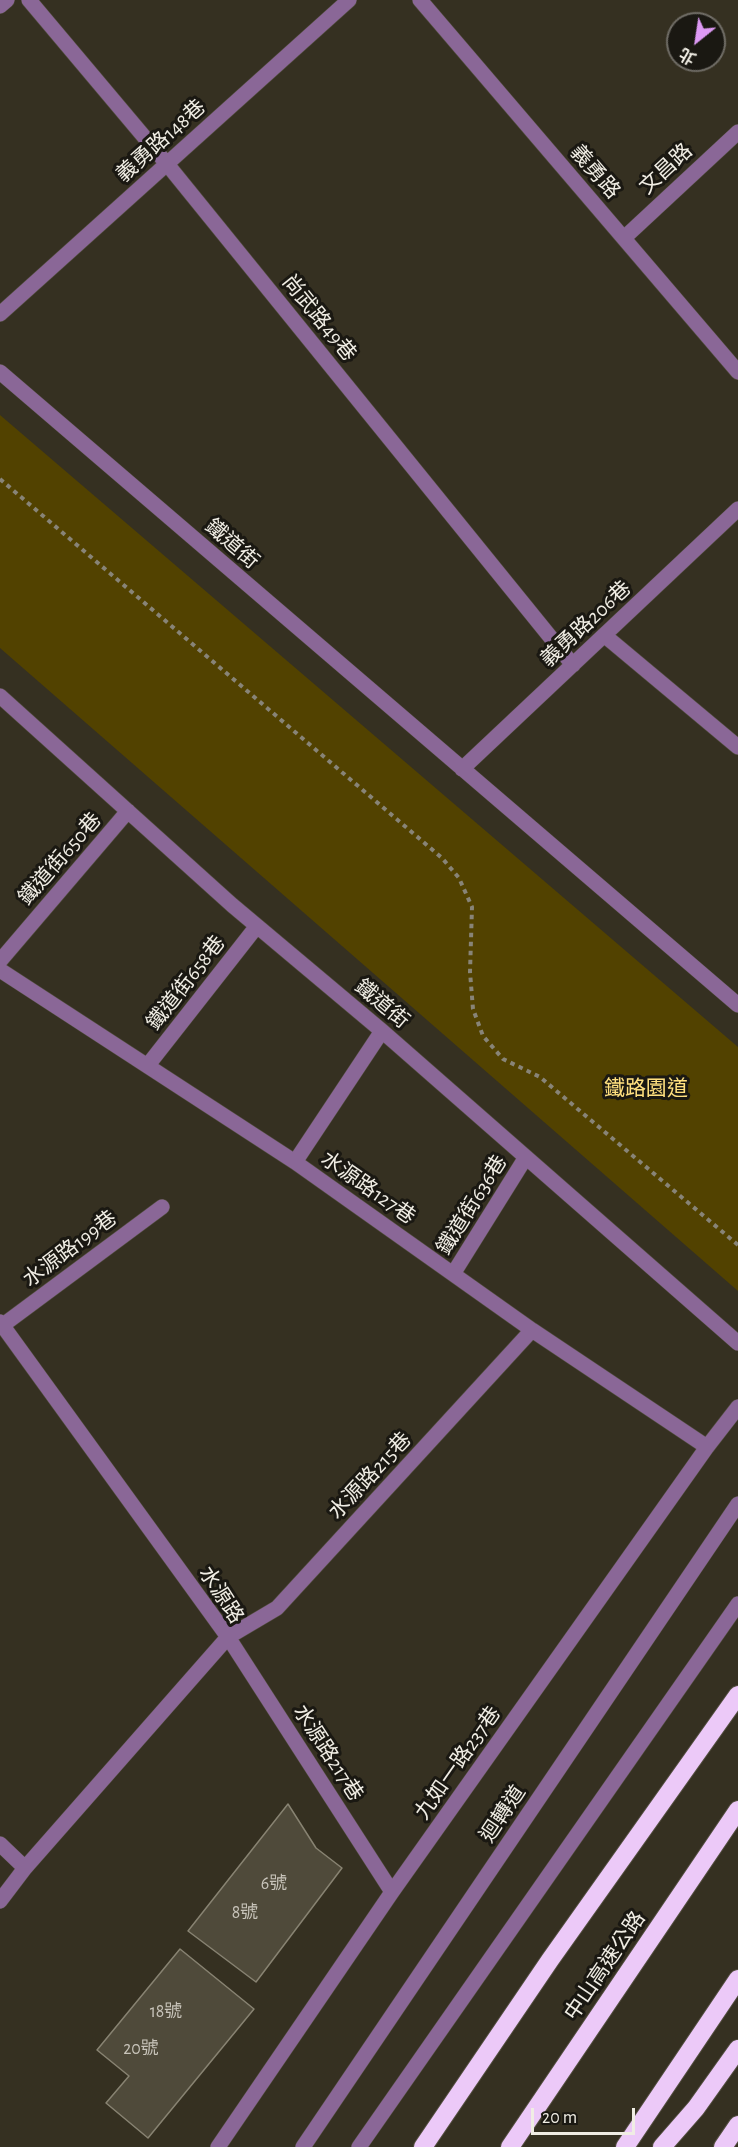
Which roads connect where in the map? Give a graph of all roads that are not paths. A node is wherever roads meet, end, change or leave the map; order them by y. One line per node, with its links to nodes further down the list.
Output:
1 (7, 0): 5 (street)
2 (29, 0): 7 (street, 尚武路49巷)
3 (349, 0): 7 (street, 義勇路148巷)
4 (420, 0): 8 (street, 義勇路)
5 (0, 6)
6 (738, 132): 8 (street, 文昌路)
7 (167, 164): 9 (street, 義勇路148巷); 14 (street, 尚武路49巷)
8 (624, 238): 11 (street, 義勇路)
9 (0, 314)
10 (0, 372): 17 (street, 鐵道街)
11 (738, 372)
12 (738, 509): 13 (street, 義勇路206巷)
13 (604, 635): 14 (street, 義勇路206巷); 16 (street)
14 (573, 665): 17 (street, 義勇路206巷)
15 (2, 703): 18 (street, 鐵道街)
16 (738, 747)
17 (462, 769): 22 (street, 鐵道街)
18 (128, 812): 19 (street, 鐵道街); 20 (street, 鐵道街650巷)
19 (257, 926): 23 (street, 鐵道街); 24 (street, 鐵道街658巷)
20 (0, 961)
21 (0, 970): 24 (street, 水源路127巷)
22 (738, 1005)
23 (382, 1031): 25 (street, 鐵道街); 26 (street)
24 (148, 1065): 26 (street, 水源路127巷)
25 (526, 1157): 28 (street, 鐵道街636巷); 31 (street, 鐵道街)
26 (295, 1162): 28 (street, 水源路127巷)
27 (162, 1207): 29 (street, 水源路199巷)
28 (453, 1274): 30 (street, 水源路127巷)
29 (1, 1324): 36 (street, 水源路)
30 (532, 1330): 33 (street, 水源路127巷); 36 (street, 水源路215巷)
31 (738, 1343)
32 (738, 1407): 33 (street, 九如一路237巷)
33 (707, 1447): 41 (street, 九如一路237巷)
34 (738, 1504): 47 (street, 迴轉道)
35 (738, 1604): 48 (street)
36 (228, 1637): 40 (street, 水源路); 41 (street, 水源路217巷)
37 (738, 1695): 49 (highway)
38 (738, 1810): 50 (highway, 中山高速公路)
39 (0, 1844): 40 (street)
40 (25, 1868): 42 (street, 水源路)
41 (392, 1892): 46 (street, 九如一路237巷)
42 (0, 1901)
43 (738, 1979): 51 (highway)
44 (738, 2049): 52 (highway)
45 (738, 2126): 53 (highway)
46 (218, 2147)
47 (303, 2147)
48 (359, 2147)
49 (423, 2147)
50 (510, 2147)
51 (625, 2147)
52 (662, 2147)
53 (723, 2147)

